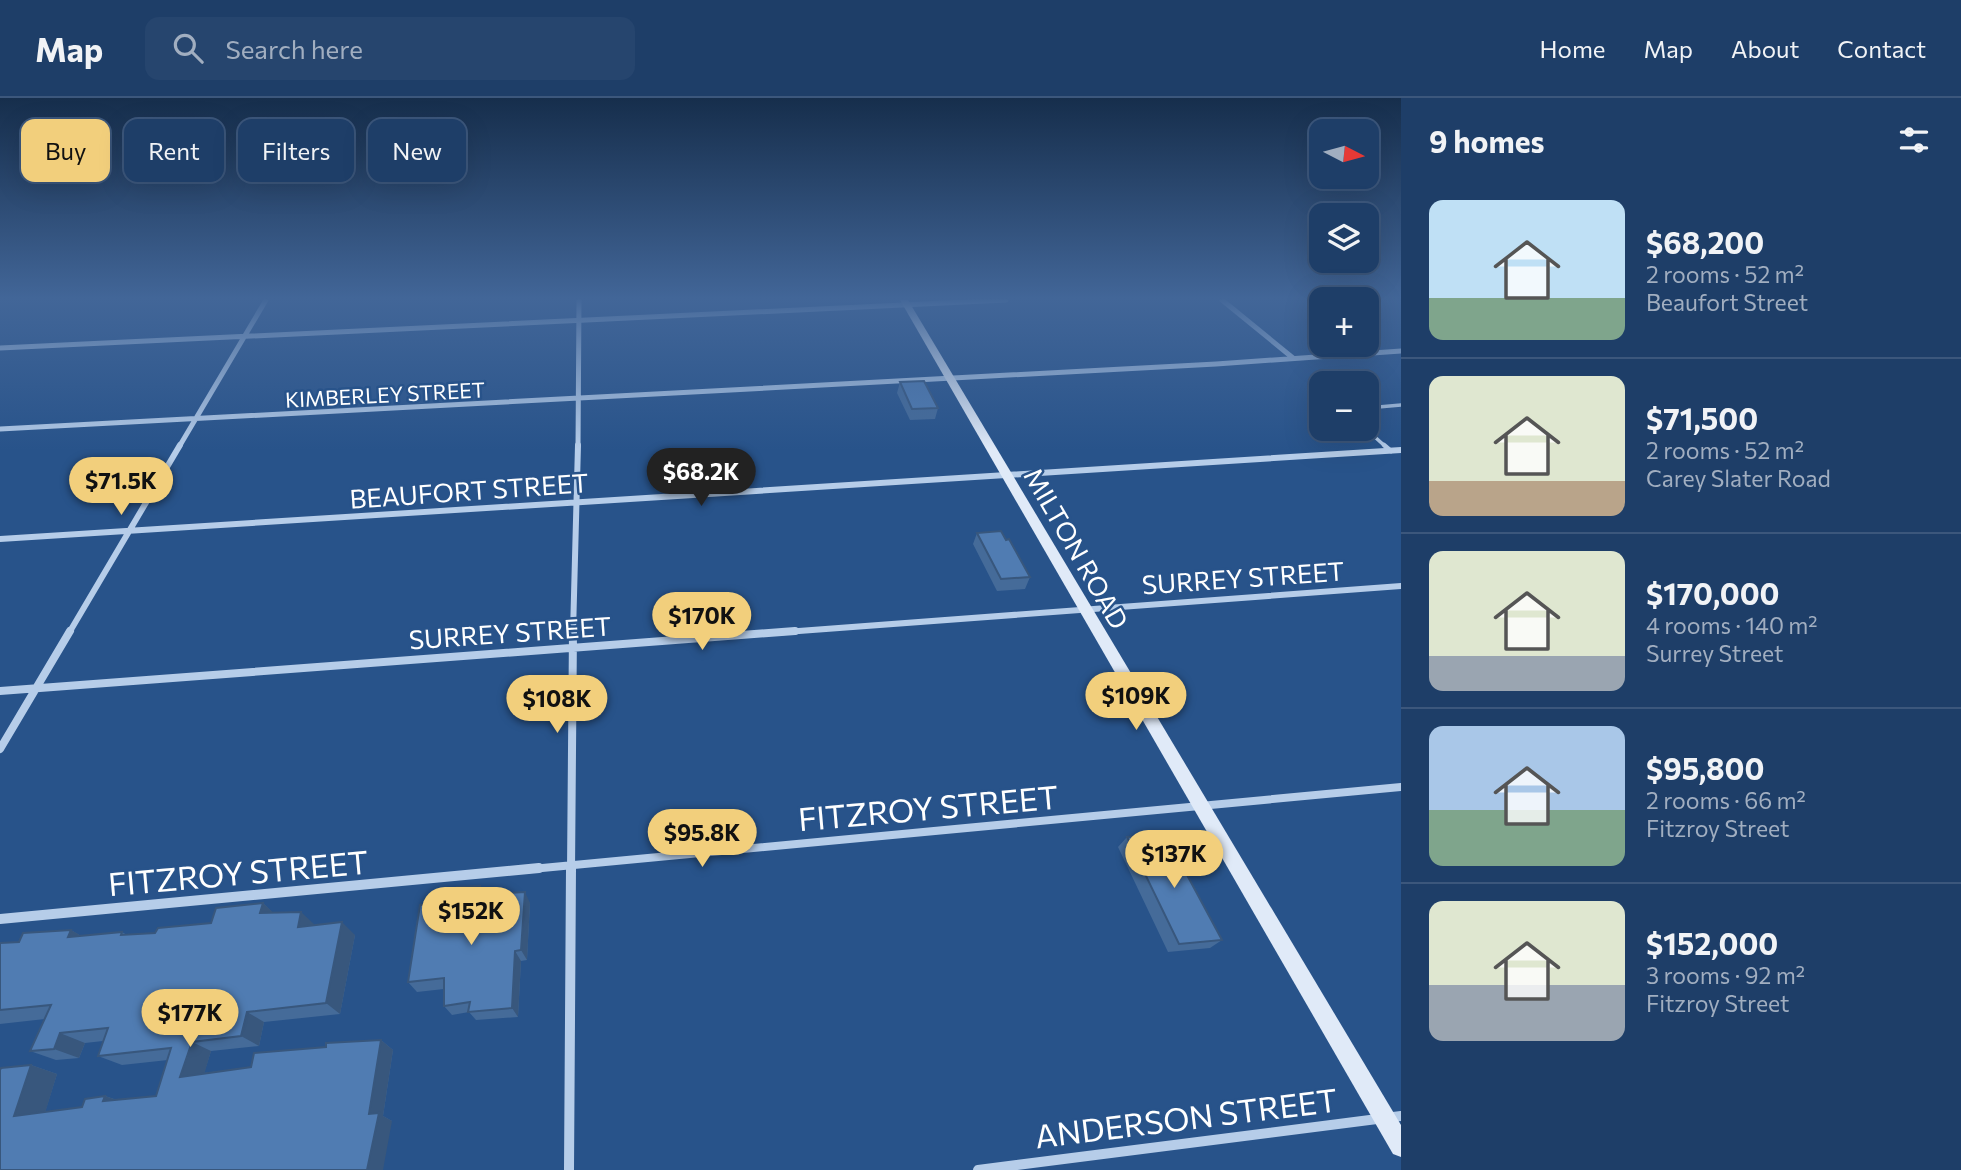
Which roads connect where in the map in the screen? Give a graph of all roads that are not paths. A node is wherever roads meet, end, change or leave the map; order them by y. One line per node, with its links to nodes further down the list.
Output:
1 (237, 350): 11 (street)
2 (579, 350): 8 (street)
3 (933, 350): 7 (street, MILTON ROAD)
4 (1283, 350): 6 (street)
5 (1401, 351): 6 (street, KIMBERLEY STREET)
6 (1293, 358): 7 (street, KIMBERLEY STREET)
7 (949, 378): 8 (street, KIMBERLEY STREET); 16 (street, MILTON ROAD)
8 (578, 399): 11 (street, KIMBERLEY STREET); 17 (street)
9 (1401, 405): 10 (lane)
10 (1379, 407)
11 (196, 420): 12 (street, KIMBERLEY STREET); 18 (street)
12 (0, 429)
13 (1379, 440): 15 (lane)
14 (1401, 450): 15 (street, BEAUFORT STREET)
15 (1391, 451): 16 (street, BEAUFORT STREET)
16 (1006, 475): 17 (street, BEAUFORT STREET); 21 (street, MILTON ROAD)
17 (578, 503): 18 (street, BEAUFORT STREET); 22 (street)
18 (128, 531): 19 (street, BEAUFORT STREET); 23 (street)
19 (0, 539)
20 (1401, 586): 21 (street, SURREY STREET)
21 (1085, 609): 22 (street, SURREY STREET); 27 (street, MILTON ROAD)
22 (572, 648): 23 (street, SURREY STREET); 28 (street)
23 (36, 689): 24 (street, SURREY STREET); 25 (street)
24 (0, 691)
25 (0, 749)
26 (1401, 787): 27 (street, FITZROY STREET)
27 (1201, 806): 28 (street, FITZROY STREET); 31 (street, MILTON ROAD)
28 (570, 866): 29 (street, FITZROY STREET); 33 (street)
29 (0, 919)
30 (1401, 1116): 31 (street, ANDERSON STREET)
31 (1385, 1118): 32 (street, MILTON ROAD); 34 (street, ANDERSON STREET)
32 (1401, 1146)
33 (569, 1170)
34 (978, 1170)

